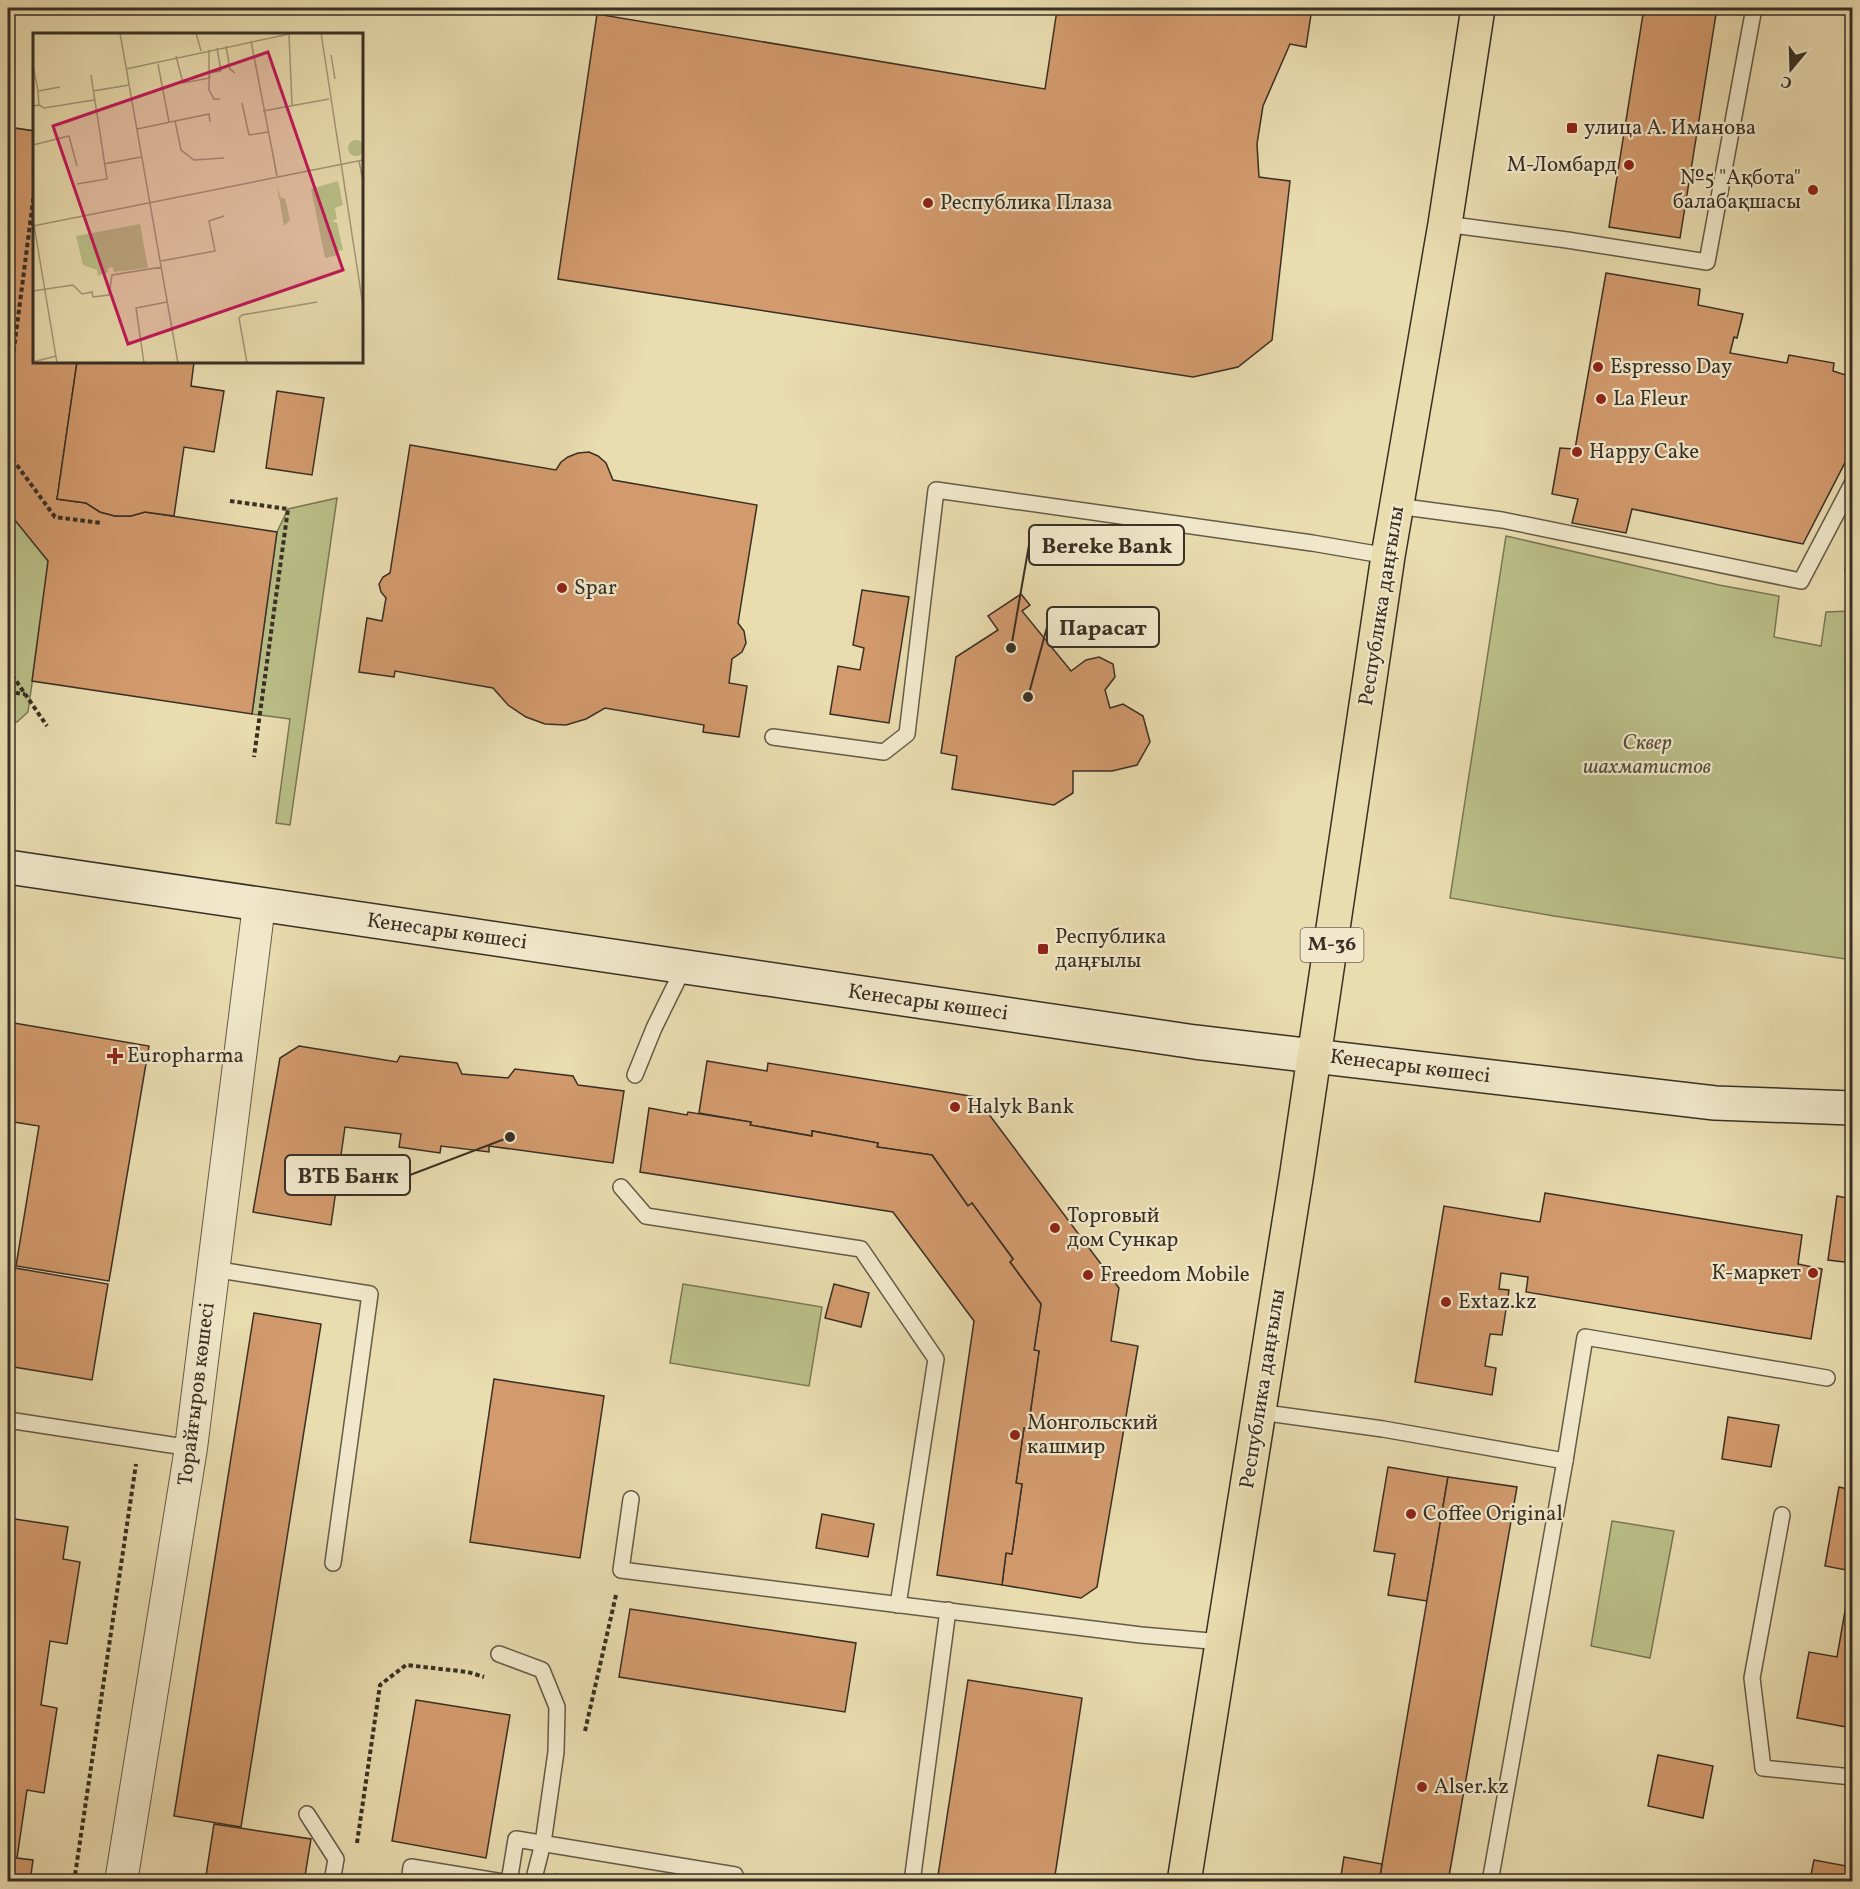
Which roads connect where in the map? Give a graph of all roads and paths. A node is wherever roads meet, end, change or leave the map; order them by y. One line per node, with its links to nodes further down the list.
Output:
1 (1478, 8): 4 (main road, Республика даңғылы / M-36)
2 (1754, 8): 4 (lane)
3 (33, 201): 5 (path)
4 (1445, 224): 9 (main road, Республика даңғылы / M-36)
5 (8, 396)
6 (8, 453): 10 (path)
7 (1852, 484): 9 (lane)
8 (230, 501): 17 (path)
9 (1397, 506): 11 (main road, Республика даңғылы / M-36)
10 (101, 524)
11 (1388, 556): 16 (lane); 21 (main road, Республика даңғылы / M-36)
12 (8, 669): 14 (path)
13 (8, 692): 14 (path)
14 (25, 694): 15 (path)
15 (47, 726)
16 (773, 736)
17 (254, 757)
18 (8, 867): 19 (main road, Кенесары көшесі)
19 (259, 904): 20 (main road, Кенесары көшесі); 25 (street, Торайғыров көшесі)
20 (684, 967): 21 (main road, Кенесары көшесі); 22 (lane)
21 (1314, 1055): 23 (main road, Кенесары көшесі); 27 (main road, Республика даңғылы / M-36)
22 (635, 1075)
23 (1852, 1108)
24 (621, 1186): 36 (lane)
25 (213, 1269): 30 (street, Торайғыров көшесі); 34 (lane)
26 (1827, 1378): 31 (lane)
27 (1259, 1412): 31 (lane); 38 (main road, Республика даңғылы / M-36)
28 (8, 1420): 29 (lane)
29 (139, 1441): 30 (lane); 46 (path)
30 (191, 1448): 47 (street, Торайғыров көшесі)
31 (1565, 1461): 56 (lane)
32 (631, 1499): 35 (lane)
33 (1782, 1515): 42 (lane)
34 (333, 1563)
35 (621, 1570): 36 (lane); 41 (path)
36 (898, 1605): 37 (lane)
37 (948, 1610): 38 (lane); 54 (lane)
38 (1222, 1642): 55 (main road, Республика даңғылы / M-36)
39 (499, 1654): 44 (lane)
40 (490, 1679): 45 (path)
41 (585, 1731)
42 (1852, 1777)
43 (307, 1814): 48 (lane)
44 (543, 1843): 51 (lane); 52 (lane); 53 (lane)
45 (357, 1846)
46 (74, 1881)
47 (121, 1881)
48 (332, 1881)
49 (409, 1881): 50 (lane)
50 (502, 1881)
51 (509, 1881)
52 (533, 1881)
53 (738, 1881)
54 (912, 1881)
55 (1184, 1881)
56 (1490, 1881)

